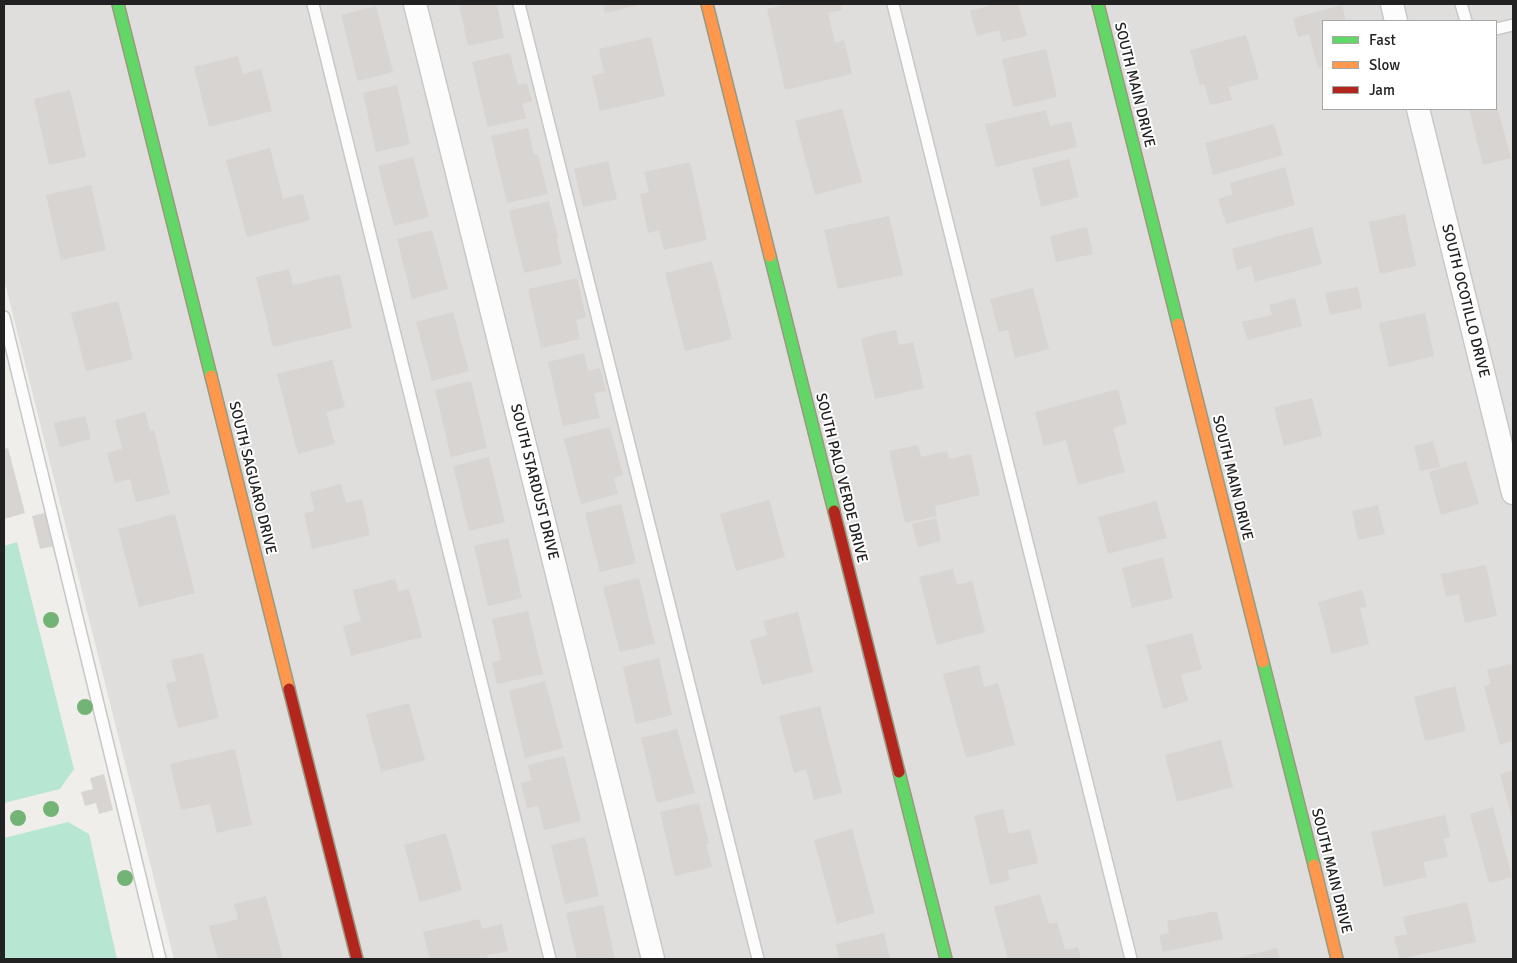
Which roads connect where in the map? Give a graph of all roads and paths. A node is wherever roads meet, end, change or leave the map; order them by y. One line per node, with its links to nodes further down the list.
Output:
1 (118, 4): 18 (street, SOUTH SAGUARO DRIVE)
2 (312, 4): 19 (lane)
3 (415, 4): 20 (street, SOUTH STARDUST DRIVE)
4 (519, 4): 21 (lane)
5 (707, 4): 22 (street, SOUTH PALO VERDE DRIVE)
6 (893, 4): 23 (lane)
7 (1098, 4): 24 (street, SOUTH MAIN DRIVE)
8 (1392, 4): 10 (street)
9 (1461, 4): 11 (lane)
10 (1396, 20)
11 (1466, 20)
12 (1513, 25): 13 (lane)
13 (1497, 29)
14 (1418, 110): 16 (street, SOUTH OCOTILLO DRIVE)
15 (4, 317): 17 (lane)
16 (1513, 493)
17 (160, 959)
18 (357, 959)
19 (550, 959)
20 (653, 959)
21 (758, 959)
22 (946, 959)
23 (1131, 959)
24 (1337, 959)

